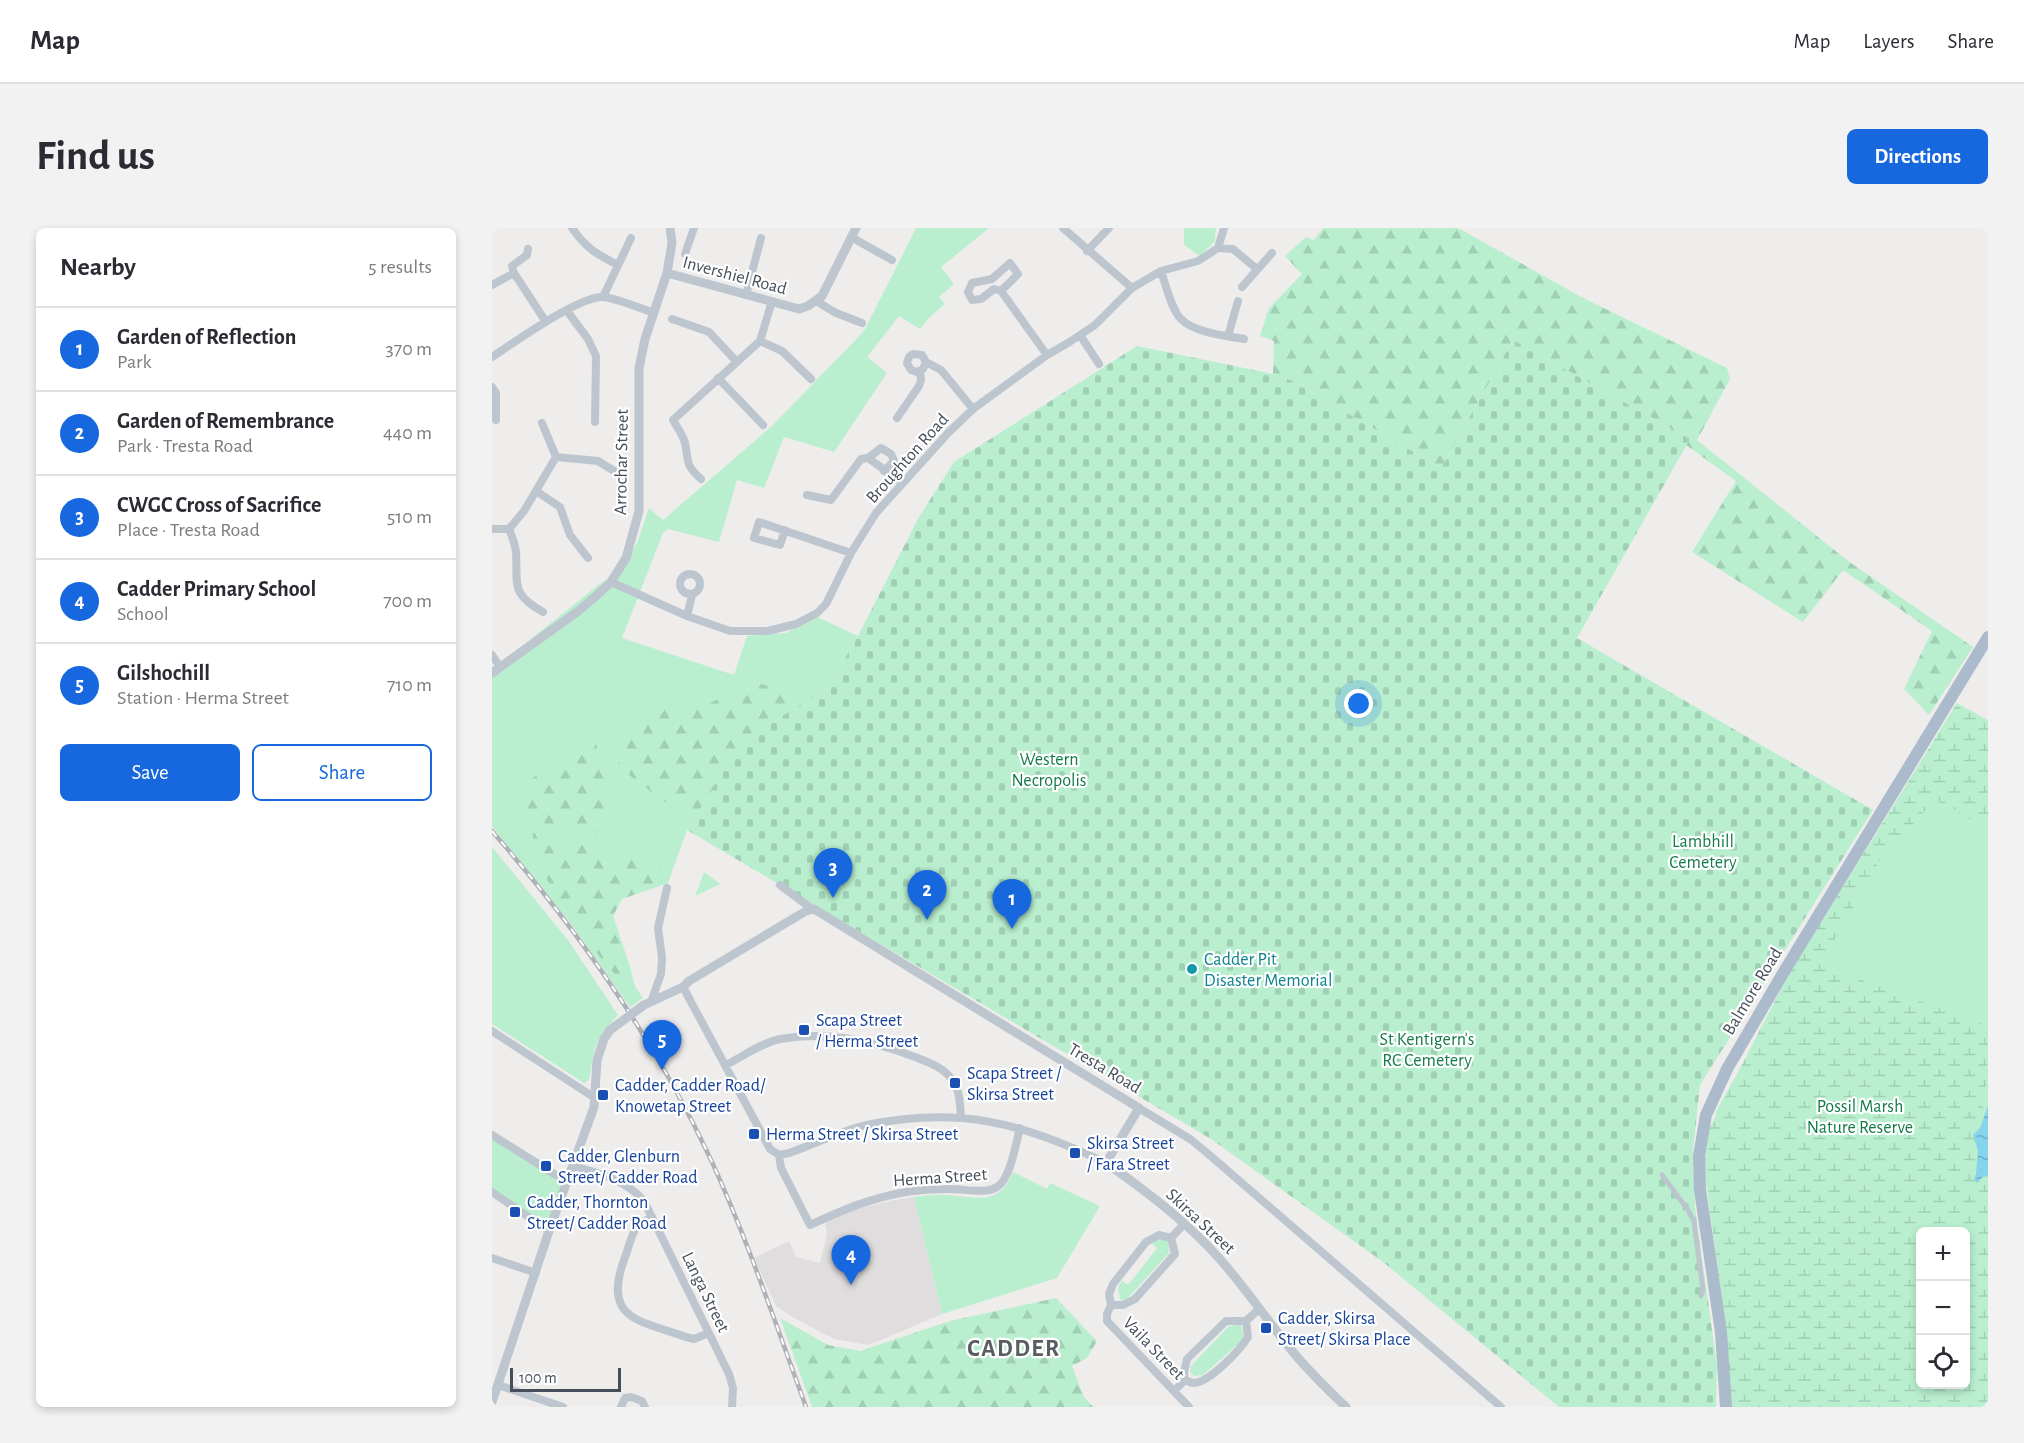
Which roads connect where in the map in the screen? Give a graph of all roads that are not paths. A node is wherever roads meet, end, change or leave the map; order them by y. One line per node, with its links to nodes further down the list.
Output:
1 (572, 228): 16 (street)
2 (670, 228): 20 (street, Arrochar Street)
3 (694, 228): 14 (street)
4 (1063, 228): 12 (street)
5 (1109, 228): 12 (street)
6 (1224, 228): 10 (street)
7 (853, 233): 15 (street); 27 (street)
8 (631, 238): 16 (street)
9 (761, 238): 25 (street)
10 (1218, 248): 17 (street); 18 (street, Broughton Road)
11 (528, 249): 19 (street)
12 (1087, 251): 23 (street)
13 (1272, 253): 17 (street)
14 (685, 254)
15 (892, 260)
16 (618, 265): 26 (street)
17 (1257, 269): 22 (street)
18 (1161, 271): 23 (street, Broughton Road); 36 (street)
19 (514, 273): 21 (street); 33 (street)
20 (667, 273): 25 (street, Invershiel Road); 31 (street, Arrochar Street)
21 (492, 285)
22 (1242, 287)
23 (1132, 288): 35 (street, Broughton Road)
24 (1001, 291): 24 (street); 39 (street)
25 (746, 295): 29 (street, Invershiel Road)
26 (603, 297): 30 (street); 31 (street)
27 (816, 301): 29 (street, Invershiel Road); 34 (street)
28 (1238, 301): 36 (street)
29 (772, 302): 38 (street)
30 (567, 311): 33 (street); 51 (street)
31 (654, 313): 67 (street, Arrochar Street)
32 (672, 320): 41 (street)
33 (546, 322): 40 (street)
34 (862, 323)
35 (1080, 335): 39 (street, Broughton Road); 43 (street)
36 (1228, 336): 37 (street)
37 (1244, 339)
38 (760, 341): 41 (street); 46 (street)
39 (1047, 355): 48 (street, Broughton Road)
40 (492, 357)
41 (737, 362): 45 (street)
42 (926, 362): 44 (street); 44 (street); 48 (street)
43 (1099, 364)
44 (920, 371): 49 (street)
45 (718, 378): 53 (street); 58 (street)
46 (811, 379)
47 (492, 387): 50 (street)
48 (973, 409): 59 (street, Broughton Road)
49 (897, 418)
50 (496, 420)
51 (595, 422)
52 (542, 423): 54 (street)
53 (763, 425)
54 (556, 457): 57 (street); 60 (street)
55 (868, 458): 56 (street); 56 (street); 61 (street)
56 (884, 471): 59 (street)
57 (624, 477)
58 (701, 479)
59 (903, 483): 65 (street, Broughton Road)
60 (536, 491): 62 (street); 66 (street)
61 (807, 495)
62 (509, 528): 63 (street); 69 (street)
63 (492, 529)
64 (784, 530): 65 (street)
65 (851, 553): 70 (street, Broughton Road)
66 (588, 558)
67 (611, 582): 70 (street, Broughton Road); 73 (street, Arrochar Street)
68 (692, 595): 70 (street)
69 (543, 612)
70 (687, 616)
71 (1988, 637): 114 (main road, Balmore Road)
72 (492, 655): 73 (street)
73 (496, 670)
74 (780, 885): 76 (street)
75 (667, 888): 78 (street)
76 (813, 909): 77 (street); 82 (street, Tresta Road)
77 (683, 987): 78 (street); 80 (street, Herma Street)
78 (648, 1003): 81 (street, bridge)
79 (492, 1031): 81 (street)
80 (726, 1065): 83 (street); 86 (street, Herma Street)
81 (596, 1098): 88 (street)
82 (1139, 1108): 87 (street); 113 (street, Tresta Road)
83 (961, 1117): 84 (street, Skirsa Street); 86 (street, Skirsa Street)
84 (1020, 1128): 86 (street, Herma Street); 87 (street, Skirsa Street)
85 (492, 1135): 90 (street)
86 (779, 1155)
87 (1106, 1163): 93 (street, Skirsa Street)
88 (573, 1167): 90 (street); 92 (street, Langa Street)
89 (1662, 1176): 98 (street)
90 (567, 1182): 94 (street)
91 (492, 1192): 94 (street)
92 (652, 1217): 102 (street, Langa Street); 102 (street)
93 (1184, 1224): 95 (street); 100 (street, Skirsa Street)
94 (549, 1231): 97 (street)
95 (1171, 1238): 99 (street, Vaila Street); 99 (street, Vaila Street)
96 (492, 1258): 97 (street)
97 (536, 1273): 104 (street)
98 (1701, 1296)
99 (1111, 1305): 105 (street, Vaila Street)
100 (1259, 1309): 101 (street); 112 (street, Skirsa Street)
101 (1246, 1321): 103 (street); 103 (street)
102 (709, 1333): 110 (street, Langa Street)
103 (1185, 1380): 105 (street)
104 (498, 1385): 106 (street); 107 (street)
105 (1174, 1391): 111 (street, Vaila Street)
106 (492, 1400)
107 (563, 1407)
108 (621, 1407): 109 (street)
109 (645, 1407)
110 (732, 1407)
111 (1189, 1407)
112 (1346, 1407)
113 (1501, 1407)
114 (1726, 1407)

